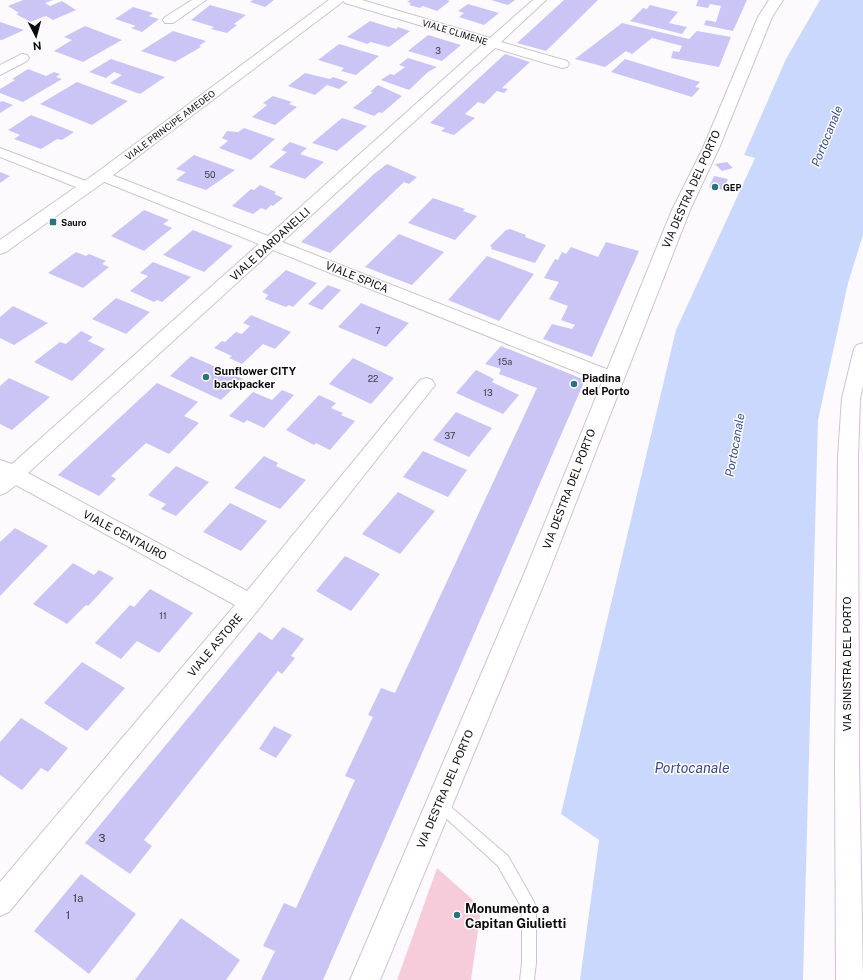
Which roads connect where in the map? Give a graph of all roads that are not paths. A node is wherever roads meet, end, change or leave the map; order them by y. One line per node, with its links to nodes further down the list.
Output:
1 (200, 0): 6 (street)
2 (338, 0): 12 (street, VIALE PRINCIPE AMEDEO)
3 (349, 0): 7 (street, VIALE CLIMENE)
4 (540, 0): 7 (street, VIALE DARDANELLI)
5 (776, 0): 17 (street, VIA DESTRA DEL PORTO)
6 (169, 20)
7 (493, 43): 9 (street, VIALE CLIMENE); 14 (street, VIALE DARDANELLI)
8 (22, 58): 10 (street)
9 (562, 64)
10 (0, 71)
11 (0, 152): 13 (street)
12 (102, 176): 13 (street, VIALE PRINCIPE AMEDEO); 14 (street, VIALE SPICA)
13 (86, 186): 15 (street, VIALE PRINCIPE AMEDEO)
14 (272, 242): 17 (street, VIALE SPICA); 20 (street, VIALE DARDANELLI)
15 (0, 248)
16 (863, 349): 19 (street, VIA SINISTRA DEL PORTO)
17 (613, 379): 23 (street, VIA DESTRA DEL PORTO)
18 (426, 385): 21 (street, VIALE ASTORE)
19 (855, 459): 22 (street, VIA SINISTRA DEL PORTO)
20 (5, 476): 21 (street, VIALE CENTAURO)
21 (250, 603): 24 (street, VIALE ASTORE)
22 (855, 764): 27 (street, VIA SINISTRA DEL PORTO)
23 (439, 804): 25 (street, VIA DESTRA DEL PORTO); 26 (lane)
24 (0, 903)
25 (365, 980)
26 (527, 980)
27 (850, 980)

